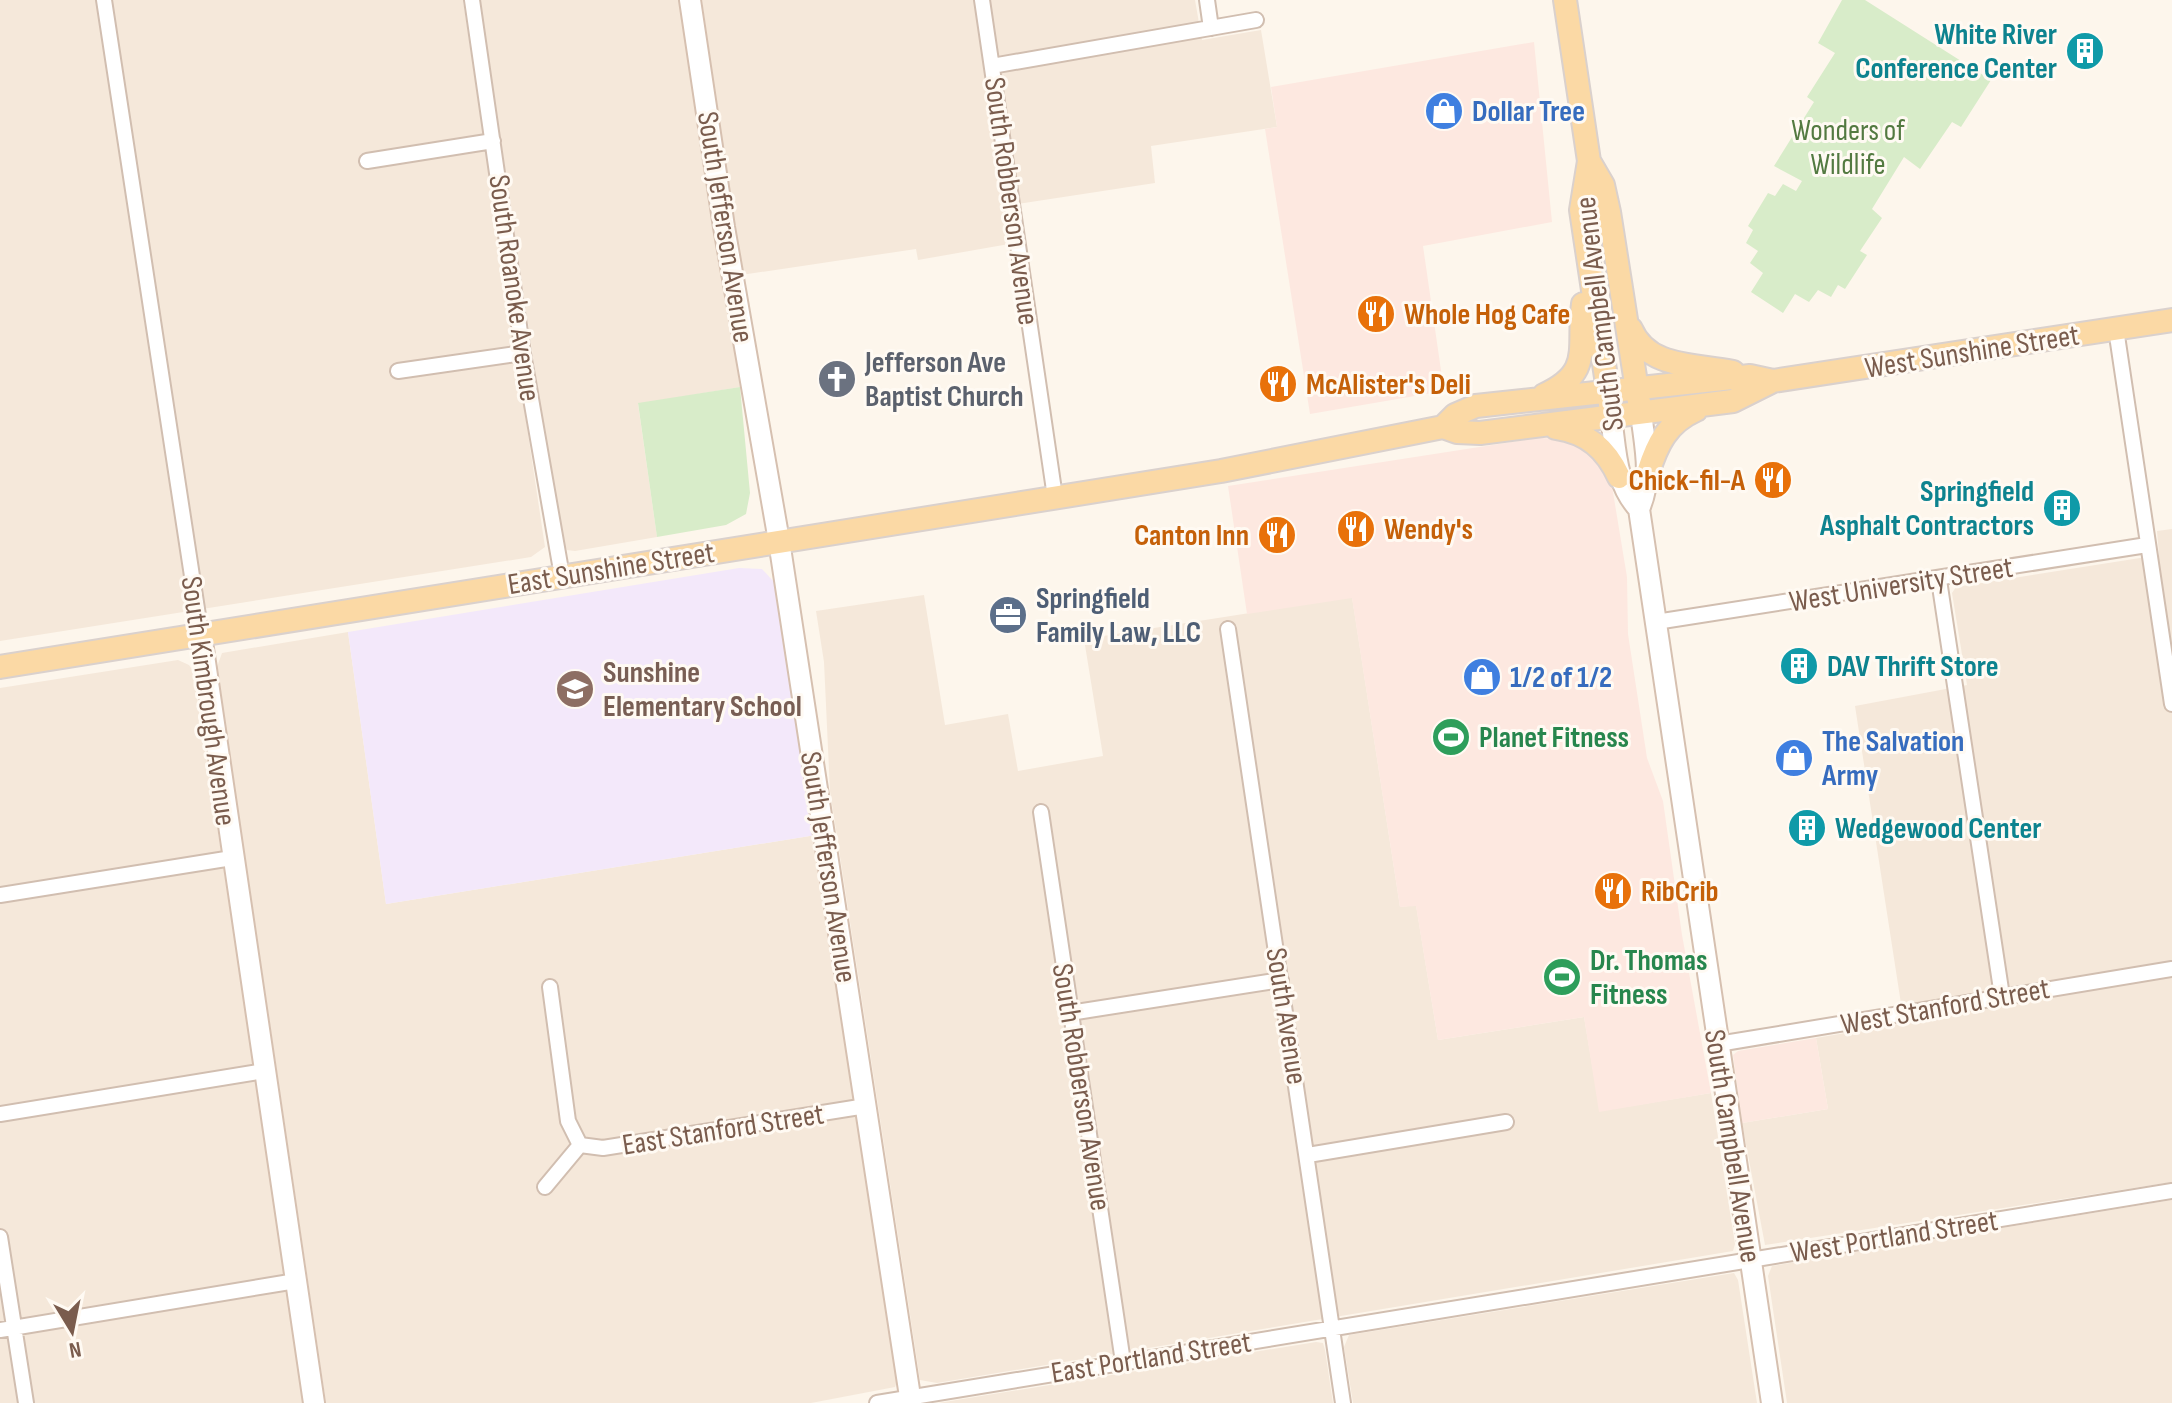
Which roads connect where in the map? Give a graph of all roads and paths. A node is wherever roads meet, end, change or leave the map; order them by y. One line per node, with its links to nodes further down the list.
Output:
1 (104, 0): 40 (street, South Kimbrough Avenue)
2 (472, 0): 10 (street, South Roanoke Avenue)
3 (690, 0): 34 (main road, South Jefferson Avenue)
4 (982, 0): 9 (street, South Robberson Avenue)
5 (1207, 0): 8 (street)
6 (1565, 0): 12 (main road, South Campbell Avenue)
7 (1256, 20): 8 (street)
8 (1211, 28): 9 (street)
9 (992, 66): 32 (street, South Robberson Avenue)
10 (493, 141): 11 (street); 17 (street, South Roanoke Avenue)
11 (367, 161)
12 (1589, 161): 13 (main road, South Campbell Avenue); 14 (main road, South Campbell Avenue)
13 (1589, 276): 22 (main road, South Campbell Avenue); 23 (main road)
14 (1625, 313): 19 (main road); 21 (main road, South Campbell Avenue)
15 (2172, 320): 16 (main road, West Sunshine Street)
16 (2116, 329): 20 (main road, West Sunshine Street); 35 (street)
17 (523, 353): 18 (street); 36 (street, South Roanoke Avenue)
18 (398, 371)
19 (1750, 376): 20 (main road, West Sunshine Street); 21 (main road, West Sunshine Street)
20 (1773, 381): 24 (main road, West Sunshine Street)
21 (1637, 388): 22 (main road, West Sunshine Street); 25 (main road, South Campbell Avenue)
22 (1608, 391): 23 (main road, West Sunshine Street); 26 (main road, South Campbell Avenue)
23 (1535, 399): 28 (main road, West Sunshine Street)
24 (1709, 404): 25 (main road, West Sunshine Street); 30 (main road)
25 (1641, 413): 26 (main road, West Sunshine Street); 30 (main road, South Campbell Avenue)
26 (1611, 417): 27 (main road, West Sunshine Street); 31 (main road, South Campbell Avenue)
27 (1539, 425): 28 (main road, West Sunshine Street); 31 (main road)
28 (1443, 427): 29 (main road, West Sunshine Street)
29 (1221, 471): 32 (main road, East Sunshine Street)
30 (1648, 473): 33 (main road, South Campbell Avenue)
31 (1619, 477): 33 (main road, South Campbell Avenue)
32 (1055, 497): 34 (main road, East Sunshine Street)
33 (1639, 509): 38 (main road, South Campbell Avenue)
34 (779, 541): 36 (main road, East Sunshine Street); 54 (main road, South Jefferson Avenue)
35 (2147, 545): 37 (street, West University Street); 41 (street)
36 (562, 576): 40 (main road, East Sunshine Street)
37 (1939, 580): 38 (street, West University Street); 50 (street)
38 (1656, 622): 52 (main road, South Campbell Avenue)
39 (1228, 629): 48 (street, South Avenue)
40 (201, 635): 42 (main road, East Sunshine Street); 45 (main road, South Kimbrough Avenue)
41 (2167, 635): 43 (street)
42 (0, 667)
43 (2172, 704)
44 (1041, 812): 51 (street, South Robberson Avenue)
45 (232, 858): 46 (street); 53 (main road, South Kimbrough Avenue)
46 (0, 895)
47 (2172, 969): 50 (street, West Stanford Street)
48 (1281, 980): 51 (street); 58 (street, South Avenue)
49 (550, 987): 57 (street)
50 (2002, 996): 52 (street, West Stanford Street)
51 (1070, 1013): 66 (street, South Robberson Avenue)
52 (1718, 1044): 62 (main road, South Campbell Avenue)
53 (264, 1071): 55 (street); 63 (main road, South Kimbrough Avenue)
54 (866, 1106): 57 (street, East Stanford Street); 67 (main road, South Jefferson Avenue)
55 (0, 1114)
56 (1506, 1122): 58 (street)
57 (580, 1145): 59 (street)
58 (1308, 1155): 64 (street, South Avenue)
59 (545, 1187)
60 (2172, 1191): 62 (street, West Portland Street)
61 (0, 1237): 65 (street)
62 (1751, 1260): 64 (street, West Portland Street); 72 (main road, South Campbell Avenue)
63 (296, 1281): 65 (street); 69 (main road, South Kimbrough Avenue)
64 (1331, 1327): 66 (street, East Portland Street); 71 (street, South Avenue)
65 (7, 1329): 68 (street)
66 (1123, 1362): 67 (street, East Portland Street)
67 (910, 1400): 70 (street, East Portland Street)
68 (26, 1403)
69 (314, 1403)
70 (877, 1403)
71 (1343, 1403)
72 (1772, 1403)

